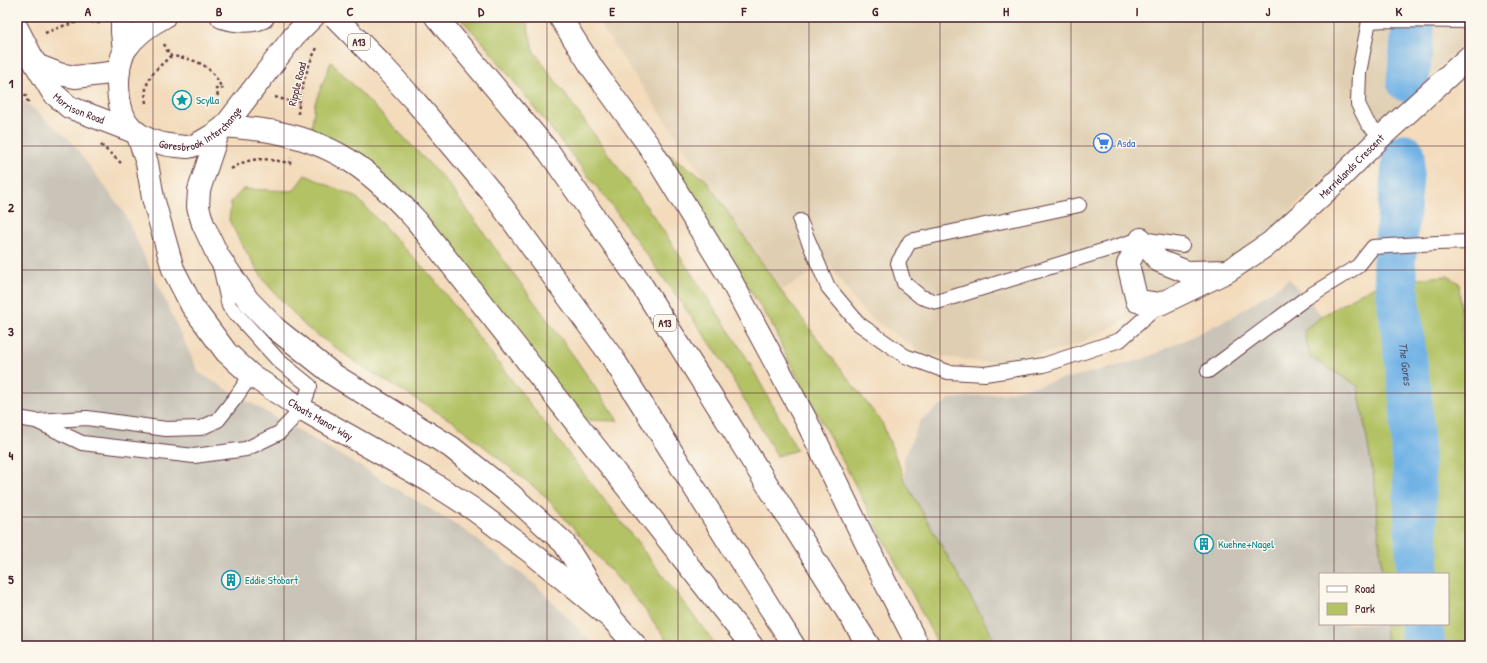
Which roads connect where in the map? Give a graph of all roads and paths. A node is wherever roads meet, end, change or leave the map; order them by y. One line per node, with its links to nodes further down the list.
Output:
1 (164, 17): 17 (main road)
2 (222, 17): 3 (main road)
3 (262, 17)
4 (312, 17): 26 (main road, Goresbrook Interchange)
5 (336, 17): 49 (main road, A13, bridge)
6 (436, 17): 50 (main road, A13)
7 (560, 17): 51 (main road)
8 (1368, 19): 9 (lane); 28 (lane)
9 (1467, 19)
10 (113, 20): 12 (path); 17 (main road, Goresbrook Interchange)
11 (17, 28): 18 (main road, Morrison Road)
12 (42, 35)
13 (317, 47): 23 (path, Ripple Road)
14 (168, 52): 15 (path)
15 (171, 56): 21 (path); 24 (path)
16 (1470, 57): 28 (main road, Merrielands Crescent)
17 (122, 62): 18 (main road, Morrison Road); 27 (main road, Goresbrook Interchange)
18 (36, 65): 27 (main road, Morrison Road)
19 (22, 88): 22 (path)
20 (274, 96): 23 (path)
21 (219, 98)
22 (32, 104)
23 (299, 104): 25 (path, Ripple Road)
24 (146, 106)
25 (297, 117)
26 (222, 130): 27 (main road, Goresbrook Interchange); 38 (main road, Choats Manor Way); 48 (main road)
27 (137, 133): 42 (main road, Choats Manor Way)
28 (1382, 136): 39 (main road, Merrielands Crescent)
29 (99, 143): 31 (path)
30 (292, 155): 32 (path)
31 (122, 164)
32 (227, 172)
33 (1079, 205): 35 (lane)
34 (800, 221): 40 (lane)
35 (1141, 239): 37 (lane); 39 (main road); 40 (main road)
36 (1470, 242): 41 (lane)
37 (1182, 245)
38 (218, 256): 43 (lane); 46 (main road, Choats Manor Way)
39 (1228, 271): 40 (main road, Merrielands Crescent)
40 (1160, 304)
41 (1208, 370)
42 (251, 375): 43 (main road, Choats Manor Way); 45 (lane)
43 (302, 409): 45 (lane); 46 (main road, Choats Manor Way)
44 (17, 419): 45 (lane)
45 (36, 421)
46 (612, 619): 47 (main road, Choats Manor Way)
47 (636, 646)
48 (752, 646)
49 (794, 646)
50 (869, 646)
51 (918, 646)

